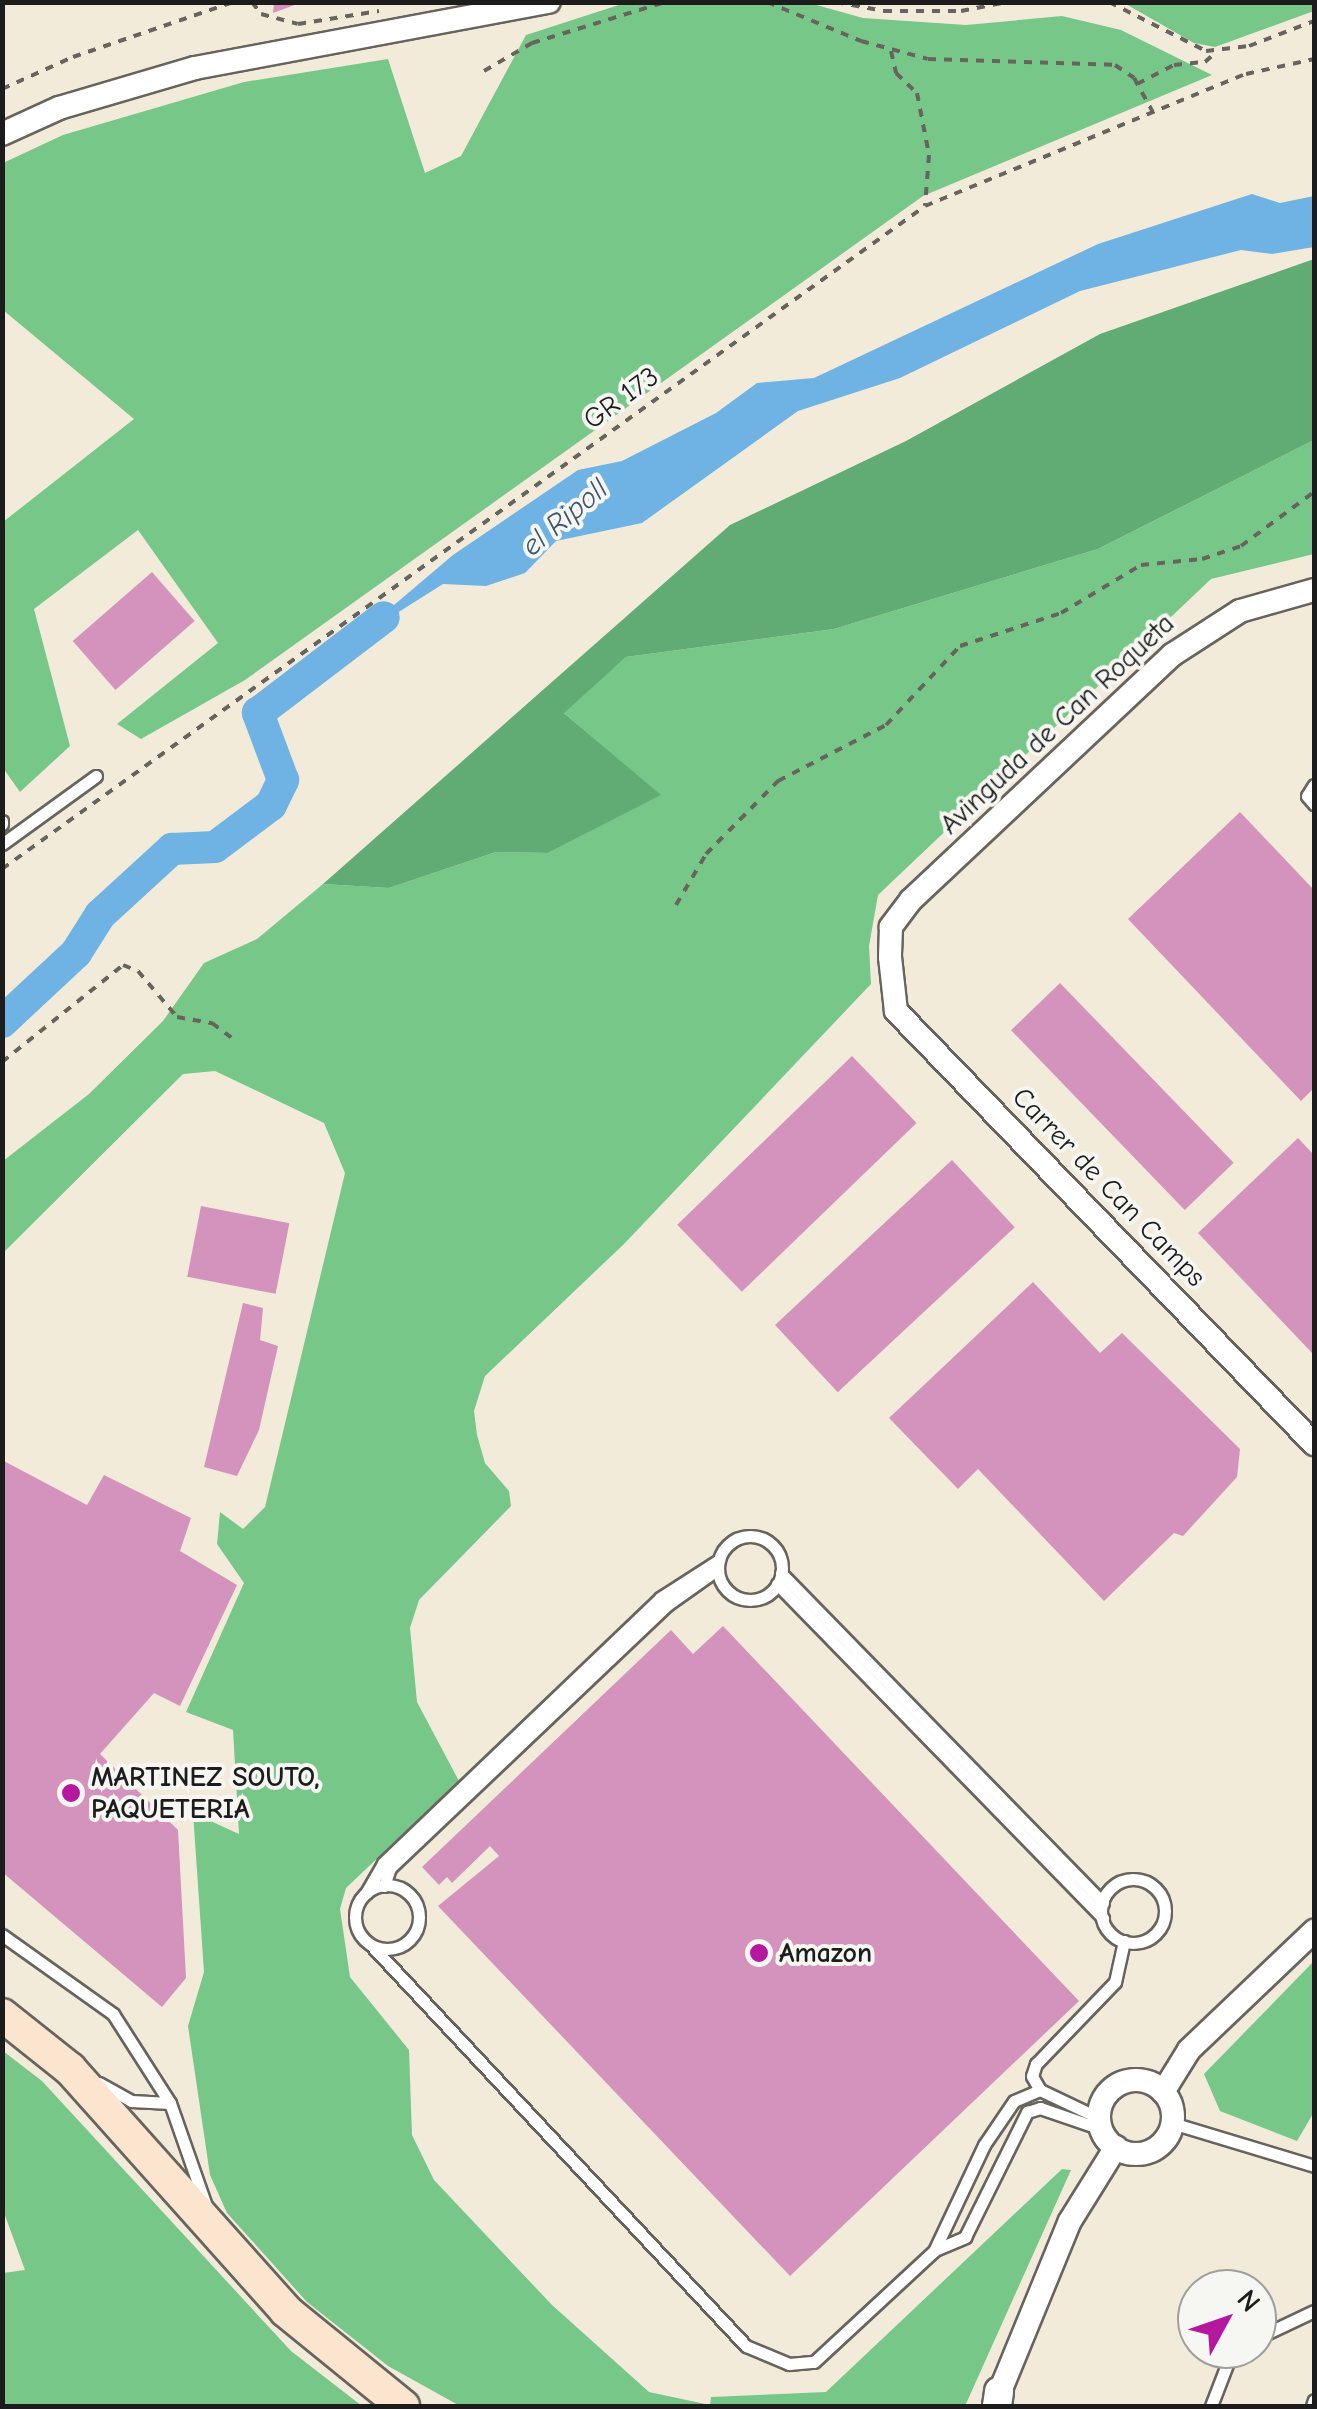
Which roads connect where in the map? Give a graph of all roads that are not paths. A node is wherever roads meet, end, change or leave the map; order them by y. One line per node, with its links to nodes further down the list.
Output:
1 (549, 2): 2 (street)
2 (2, 134)
3 (1314, 591): 8 (street, Avinguda de Can Roqueta)
4 (96, 776): 7 (lane)
5 (1314, 786): 6 (lane)
6 (1314, 804)
7 (2, 844)
8 (890, 957): 9 (street, Carrer de Can Camps)
9 (1314, 1444)
10 (719, 1565): 11 (lane); 11 (lane); 12 (lane); 13 (lane)
11 (779, 1579): 14 (lane); 15 (lane)
12 (384, 1886): 13 (lane); 19 (lane)
13 (366, 1893): 19 (lane)
14 (1103, 1903): 15 (lane); 18 (lane)
15 (1103, 1918): 18 (lane)
16 (1314, 1931): 23 (street)
17 (2, 1935): 24 (lane)
18 (1124, 1942): 22 (lane)
19 (371, 1945): 29 (lane)
20 (2, 2015): 21 (main road)
21 (48, 2048): 24 (lane); 28 (main road)
22 (1040, 2090): 26 (lane); 29 (lane)
23 (1163, 2092): 25 (street); 26 (street)
24 (170, 2103): 28 (lane)
25 (1172, 2124): 26 (street); 27 (lane)
26 (1105, 2132): 29 (lane); 33 (street)
27 (1314, 2166)
28 (215, 2235): 34 (main road)
29 (934, 2251)
30 (1314, 2310): 31 (lane)
31 (1277, 2328)
32 (1225, 2369): 35 (lane)
33 (997, 2401)
34 (404, 2406)
35 (1210, 2406)

